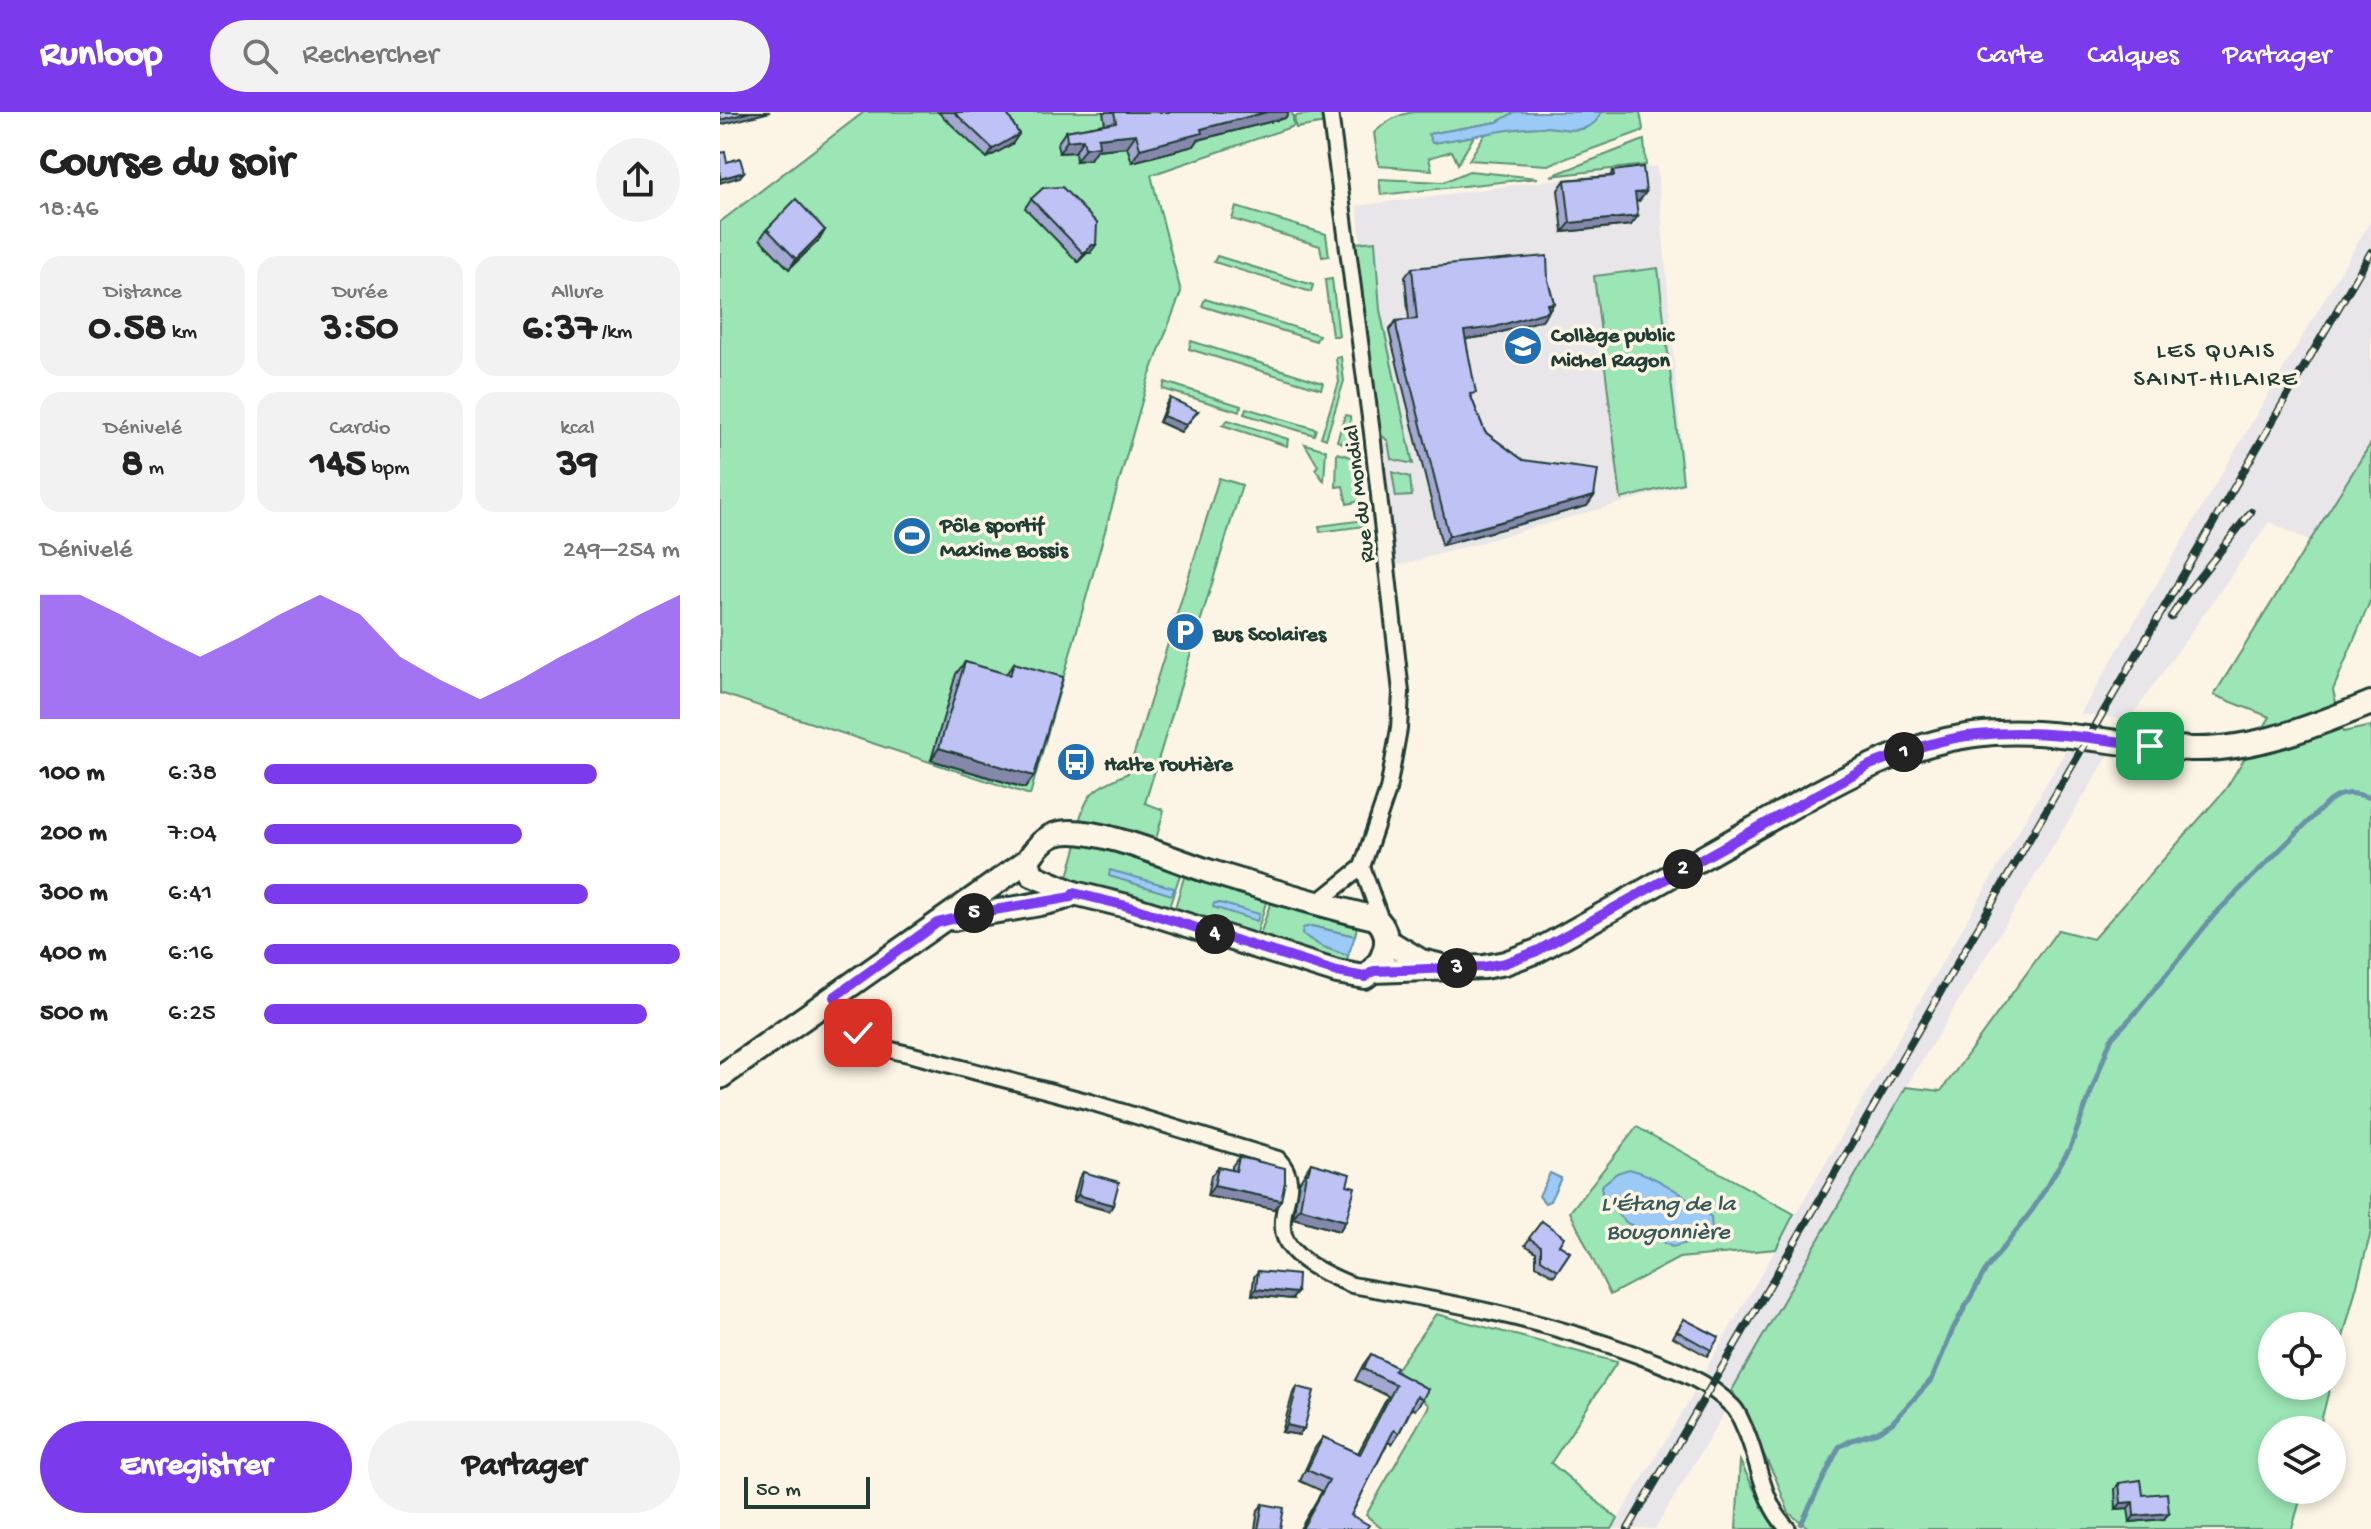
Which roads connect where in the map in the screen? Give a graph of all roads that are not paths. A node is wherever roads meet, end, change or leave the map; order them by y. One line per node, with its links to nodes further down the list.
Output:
1 (1330, 112): 4 (street, Rue du Mondial)
2 (2371, 703): 9 (main road)
3 (1028, 860): 5 (main road); 6 (main road); 7 (main road)
4 (1362, 867): 6 (street); 8 (street)
5 (1074, 893): 7 (main road); 10 (main road)
6 (1317, 903): 8 (main road)
7 (937, 923): 11 (main road)
8 (1384, 932): 9 (main road); 10 (main road)
9 (1453, 969): 10 (main road)
10 (1374, 971)
11 (834, 997): 12 (main road); 13 (street)
12 (720, 1077)
13 (1785, 1526)

